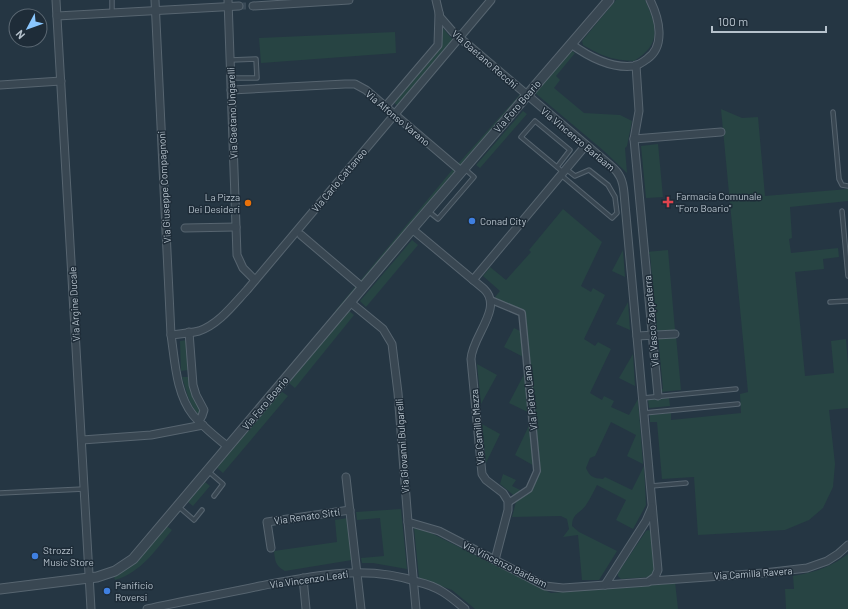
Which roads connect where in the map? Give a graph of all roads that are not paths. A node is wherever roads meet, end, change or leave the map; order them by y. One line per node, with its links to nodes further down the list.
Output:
1 (56, 0): 15 (street, Via Argine Ducale)
2 (112, 0): 13 (lane)
3 (155, 0): 12 (street, Via Giuseppe Compagnoni)
4 (349, 0): 11 (street)
5 (436, 0): 14 (street, Via Gaetano Recchi)
6 (491, 0): 16 (street, Via Carlo Cattaneo)
7 (609, 0): 17 (street, Via Foro Boario)
8 (650, 0): 19 (street)
9 (229, 4): 10 (street); 12 (street); 18 (street, Via Gaetano Ungarelli)
10 (239, 6)
11 (253, 6)
12 (156, 11): 13 (street); 55 (street, Via Giuseppe Compagnoni)
13 (112, 13): 15 (street)
14 (438, 13): 16 (street, Via Gaetano Recchi); 25 (street)
15 (57, 16): 21 (street, Via Argine Ducale)
16 (459, 38): 24 (street, Via Gaetano Recchi); 27 (street, Via Carlo Cattaneo)
17 (571, 44): 19 (street); 24 (street, Via Foro Boario)
18 (231, 60): 20 (street, Via Gaetano Ungarelli); 20 (lane)
19 (636, 65): 29 (street)
20 (231, 78): 23 (street, Via Gaetano Ungarelli)
21 (61, 81): 22 (street); 66 (street, Via Argine Ducale)
22 (0, 85)
23 (232, 90): 25 (street, Via Alfonso Varano); 37 (street, Via Gaetano Ungarelli)
24 (527, 95): 30 (street, Via Vincenzo Barlaam); 32 (street, Via Foro Boario)
25 (386, 106): 27 (street, Via Alfonso Varano)
26 (833, 112): 34 (lane)
27 (394, 114): 32 (street, Via Alfonso Varano); 40 (street, Via Carlo Cattaneo)
28 (721, 132): 29 (street)
29 (634, 139): 42 (street)
30 (586, 145): 33 (street); 41 (street, Via Vincenzo Barlaam)
31 (557, 167): 31 (lane); 33 (lane)
32 (462, 170): 35 (street, Via Foro Boario); 35 (lane)
33 (564, 172): 33 (lane); 47 (street)
34 (848, 186)
35 (428, 210): 39 (street, Via Foro Boario)
36 (842, 211): 45 (lane)
37 (236, 227): 38 (street); 46 (street, Via Gaetano Ungarelli)
38 (185, 228)
39 (412, 229): 47 (street, Via Pietro Lana); 48 (street, Via Foro Boario)
40 (298, 233): 46 (street, Via Carlo Cattaneo); 48 (street)
41 (628, 235): 42 (street); 43 (street, Via Vincenzo Barlaam)
42 (643, 235): 44 (street, Via Vasco Zappaterra)
43 (629, 246): 44 (street); 57 (street, Via Vincenzo Barlaam)
44 (644, 247): 56 (street, Via Vasco Zappaterra)
45 (848, 276)
46 (255, 280): 53 (street, Via Carlo Cattaneo)
47 (473, 280): 49 (street, Via Pietro Lana)
48 (362, 287): 50 (street, Via Foro Boario)
49 (491, 300): 75 (street, Via Camillo Mazza); 75 (street, Via Pietro Lana)
50 (350, 302): 67 (street, Via Foro Boario); 80 (street, Via Giovanni Bulgarelli)
51 (830, 302): 52 (lane)
52 (848, 302)
53 (189, 332): 55 (street, Via Carlo Cattaneo); 58 (street)
54 (675, 334): 56 (street)
55 (171, 335): 59 (street, Via Giuseppe Compagnoni)
56 (652, 335): 57 (street); 61 (street, Via Vasco Zappaterra)
57 (637, 336): 62 (street, Via Vincenzo Barlaam)
58 (191, 373): 59 (street); 65 (street)
59 (177, 374): 65 (street, Via Giuseppe Compagnoni)
60 (736, 389): 61 (lane)
61 (658, 396): 62 (lane)
62 (643, 398): 64 (street, Via Vincenzo Barlaam)
63 (738, 404): 64 (lane)
64 (644, 413): 71 (street, Via Vincenzo Barlaam)
65 (201, 423): 66 (street); 67 (street, Via Giuseppe Compagnoni)
66 (82, 440): 72 (street, Via Argine Ducale)
67 (228, 447): 68 (street, Via Foro Boario)
68 (208, 471): 74 (lane); 77 (street, Via Foro Boario)
69 (346, 477): 79 (street, Via Renato Sitti)
70 (686, 483): 71 (lane)
71 (651, 486): 76 (street, Via Vincenzo Barlaam)
72 (84, 489): 73 (lane); 85 (street, Via Argine Ducale)
73 (0, 493)
74 (214, 496)
75 (508, 502): 83 (street)
76 (653, 505): 88 (street, Via Vincenzo Barlaam); 89 (street)
77 (178, 506): 78 (lane); 85 (street, Via Foro Boario)
78 (202, 510)
79 (350, 510): 82 (street, Via Renato Sitti); 84 (street, Via Renato Sitti)
80 (408, 522): 83 (street, Via Vincenzo Barlaam); 87 (street, Via Giovanni Bulgarelli)
81 (848, 545): 88 (street, Via Camilla Ravera)
82 (271, 548)
83 (494, 560): 89 (street, Via Vincenzo Barlaam)
84 (358, 572): 86 (street, Via Vincenzo Leati); 87 (street, Via Vincenzo Leati); 94 (street, Via Renato Sitti)
85 (90, 578): 90 (street, Via Foro Boario); 91 (street, Via Argine Ducale)
86 (303, 578): 92 (street, Via Vincenzo Leati); 93 (street)
87 (413, 580): 95 (street, Via Giovanni Bulgarelli); 96 (street, Via Vincenzo Leati)
88 (650, 581): 89 (street, Via Vincenzo Barlaam)
89 (605, 584)
90 (0, 589)
91 (91, 609)
92 (147, 609)
93 (306, 609)
94 (361, 609)
95 (416, 609)
96 (464, 609)

